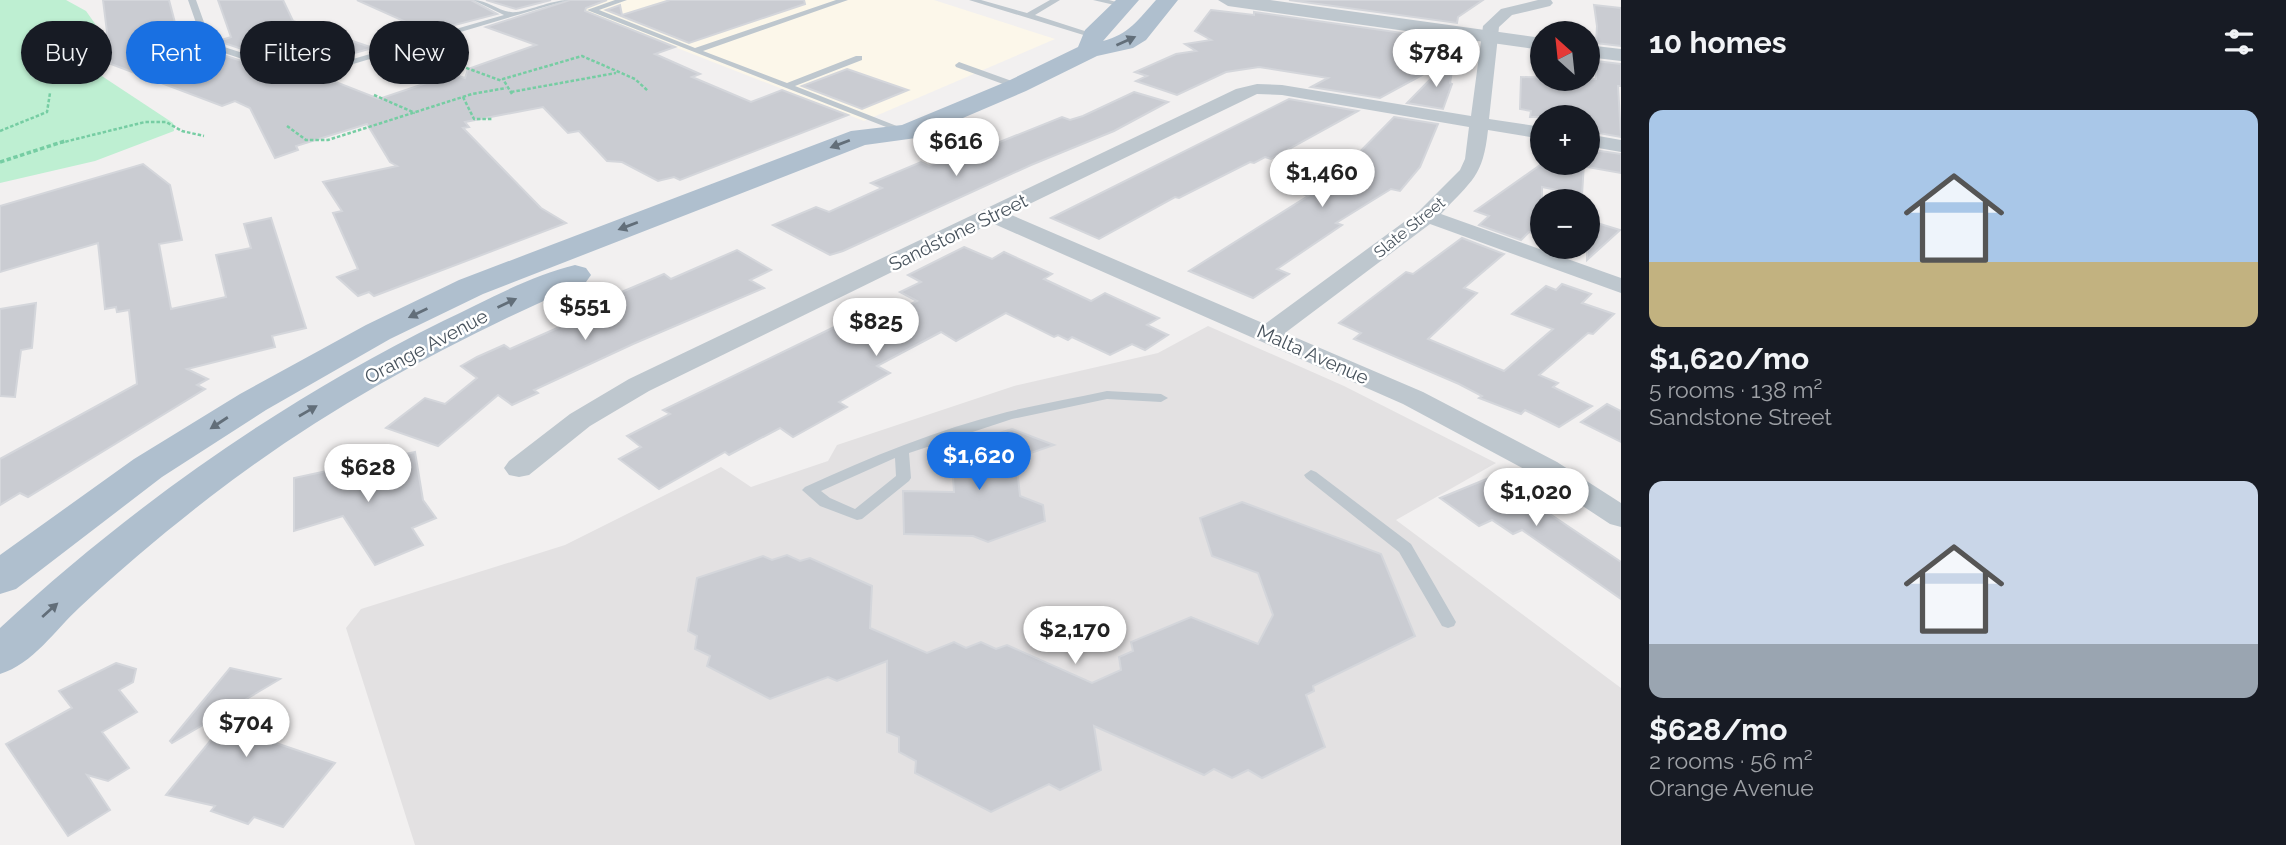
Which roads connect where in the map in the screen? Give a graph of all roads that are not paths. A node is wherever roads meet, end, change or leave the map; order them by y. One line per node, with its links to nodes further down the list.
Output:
1 (192, 0): 14 (lane)
2 (477, 0): 14 (lane)
3 (564, 0): 14 (lane)
4 (623, 0): 19 (lane)
5 (844, 0): 19 (lane)
6 (973, 0): 15 (lane)
7 (1056, 0): 15 (lane)
8 (1097, 0): 11 (lane)
9 (1167, 0): 18 (main road, Orange Avenue, one-way to 9)
10 (1228, 0): 13 (street)
11 (1126, 3): 18 (main road, Orange Avenue)
12 (1545, 3): 16 (street)
13 (1293, 5): 16 (street)
14 (511, 15)
15 (1028, 16): 18 (lane)
16 (1490, 37): 17 (street); 26 (street, Slate Street)
17 (1530, 42)
18 (1091, 43): 25 (main road, Orange Avenue)
19 (695, 51): 24 (lane)
20 (1600, 53): 21 (street)
21 (1621, 55)
22 (859, 58): 24 (lane)
23 (959, 65): 25 (lane)
24 (787, 86): 28 (lane)
25 (1017, 86): 28 (main road, Orange Avenue)
26 (1480, 123): 27 (street); 31 (street, Sandstone Street); 32 (street, Slate Street)
27 (1530, 131)
28 (907, 132): 33 (main road, Orange Avenue)
29 (1600, 142): 30 (street)
30 (1621, 146)
31 (993, 215): 35 (street, Malta Avenue); 38 (street, Sandstone Street)
32 (1427, 216): 34 (street); 35 (street, Slate Street)
33 (680, 220): 41 (main road, Orange Avenue, one-way to 41); 43 (main road, Orange Avenue, one-way to 33)
34 (1621, 286)
35 (1268, 334): 40 (street, Malta Avenue)
36 (1161, 398): 37 (lane)
37 (902, 452): 37 (lane)
38 (519, 468)
39 (1311, 475): 42 (lane)
40 (1621, 517)
41 (0, 578)
42 (1448, 622)
43 (0, 656)

